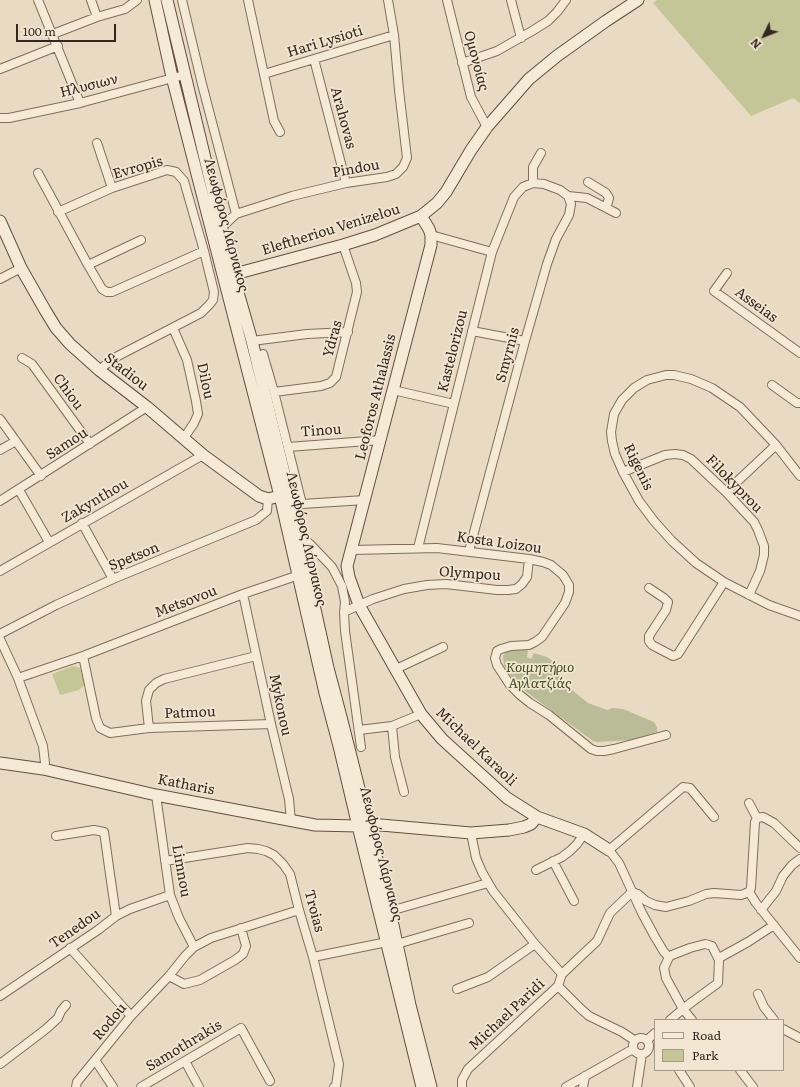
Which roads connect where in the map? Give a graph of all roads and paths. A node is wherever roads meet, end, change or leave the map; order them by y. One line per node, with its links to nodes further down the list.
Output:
1 (38, 0): 14 (street)
2 (91, 0): 13 (street)
3 (137, 0): 13 (street)
4 (155, 0): 23 (main road, Λεωφόρος Λάρνακος)
5 (167, 0): 22 (main road, Λεωφόρος Λάρνακος)
6 (182, 0): 39 (street)
7 (248, 0): 21 (street)
8 (388, 0): 15 (street, Pindou)
9 (447, 0): 19 (street, Ομονοίας)
10 (511, 0): 16 (street)
11 (566, 0): 16 (street)
12 (638, 0): 26 (main road, Eleftheriou Venizelou)
13 (97, 18): 14 (street)
14 (53, 34): 17 (street)
15 (394, 35): 18 (street, Hari Lysioti); 32 (street, Pindou)
16 (521, 38): 19 (street)
17 (58, 46): 20 (street); 24 (street)
18 (314, 59): 21 (street, Hari Lysioti); 32 (street, Arahovas)
19 (462, 62): 26 (street, Ομονοίας)
20 (0, 69)
21 (264, 74): 27 (street)
22 (184, 75): 23 (street, Ηλυσιων); 42 (main road, Λεωφόρος Λάρνακος)
23 (172, 78): 24 (street, Ηλυσιων); 51 (main road, Λεωφόρος Λάρνακος)
24 (80, 103): 25 (street, Ηλυσιων)
25 (0, 118)
26 (487, 127): 40 (main road, Eleftheriou Venizelou)
27 (280, 132)
28 (97, 143): 34 (street)
29 (541, 153): 33 (street)
30 (38, 173): 37 (street)
31 (588, 182): 36 (street)
32 (346, 183): 39 (street, Pindou)
33 (533, 183): 35 (street); 47 (street, Kastelorizou)
34 (112, 188): 37 (street, Evropis); 46 (street, Evropis)
35 (568, 196): 36 (street); 57 (street, Smyrnis)
36 (606, 207): 38 (street)
37 (58, 212): 48 (street)
38 (616, 213)
39 (236, 214): 42 (street, Pindou)
40 (420, 216): 43 (main road); 45 (main road, Eleftheriou Venizelou)
41 (0, 222): 49 (main road, Stadiou)
42 (222, 227): 51 (main road, Λεωφόρος Λάρνακος)
43 (431, 235): 47 (street); 63 (main road, Leoforos Athalassis)
44 (141, 240): 48 (street)
45 (343, 245): 51 (main road, Eleftheriou Venizelou); 55 (street, Ydras)
46 (204, 251): 48 (street); 53 (street, Evropis)
47 (492, 252): 54 (street, Kastelorizou)
48 (88, 265)
49 (21, 268): 52 (street); 61 (main road, Stadiou)
50 (727, 273): 58 (street, Asseias)
51 (228, 276): 56 (main road, Λεωφόρος Λάρνακος); 82 (main road, Λεωφόρος Λάρνακος)
52 (0, 279)
53 (173, 328): 61 (street, Evropis); 69 (street, Dilou)
54 (472, 331): 57 (street); 66 (street, Kastelorizou)
55 (348, 332): 56 (street); 64 (street, Ydras)
56 (252, 340): 87 (main road, Λεωφόρος Λάρνακος)
57 (525, 341): 91 (street, Smyrnis)
58 (800, 353)
59 (263, 354): 64 (street)
60 (22, 358): 72 (street, Chiou)
61 (99, 370): 67 (main road, Stadiou)
62 (772, 385): 65 (street)
63 (393, 390): 66 (street); 70 (main road, Leoforos Athalassis)
64 (274, 392): 74 (street)
65 (800, 402)
66 (454, 404): 89 (street, Kastelorizou)
67 (147, 407): 69 (main road, Stadiou); 72 (street, Samou)
68 (0, 419): 71 (street)
69 (184, 438): 76 (main road, Stadiou)
70 (381, 440): 74 (street, Tinou); 84 (main road, Leoforos Athalassis)
71 (16, 441): 75 (street); 78 (street)
72 (90, 444): 78 (street, Samou)
73 (776, 444): 77 (street, Rigenis); 79 (street, Rigenis); 81 (street)
74 (288, 447): 84 (street)
75 (0, 450)
76 (203, 454): 83 (main road, Stadiou); 86 (street, Zakynthou)
77 (623, 472): 81 (street, Filokyprou); 98 (street, Rigenis)
78 (41, 476): 80 (street, Samou)
79 (800, 476)
80 (19, 490): 85 (street, Samou); 88 (street)
81 (726, 492): 101 (street, Filokyprou)
82 (280, 496): 83 (main road); 96 (main road, Λεωφόρος Λάρνακος)
83 (268, 499): 97 (street, Spetson)
84 (365, 500): 90 (main road, Leoforos Athalassis)
85 (0, 501)
86 (82, 523): 88 (street, Zakynthou); 97 (street)
87 (297, 533): 94 (street); 128 (main road, Λεωφόρος Λάρνακος)
88 (49, 542): 95 (street, Zakynthou)
89 (418, 548): 90 (street, Kosta Loizou); 91 (street, Kosta Loizou)
90 (352, 550): 93 (main road, Leoforos Athalassis)
91 (469, 551): 92 (street, Kosta Loizou)
92 (529, 559): 102 (street, Olympou); 117 (street, Kosta Loizou)
93 (348, 566): 94 (street); 102 (main road, Michael Karaoli)
94 (332, 567): 103 (street)
95 (0, 570)
96 (299, 575): 100 (street, Metsovou); 128 (main road, Λεωφόρος Λάρνακος)
97 (113, 579): 105 (street, Spetson)
98 (724, 582): 99 (street); 101 (street, Rigenis)
99 (650, 588)
100 (243, 594): 108 (street, Metsovou); 109 (street, Mykonou)
101 (749, 596): 104 (street, Rigenis)
102 (359, 605): 103 (street, Olympou); 110 (main road, Michael Karaoli)
103 (344, 612): 116 (street)
104 (800, 616)
105 (0, 634)
106 (0, 639): 111 (street)
107 (443, 647): 110 (street)
108 (83, 656): 111 (street, Metsovou); 115 (street, Patmou)
109 (256, 656): 113 (street, Mykonou); 115 (street)
110 (396, 669): 112 (main road, Michael Karaoli)
111 (18, 678): 120 (street)
112 (421, 714): 114 (street); 125 (main road, Michael Karaoli)
113 (271, 724): 115 (street, Patmou); 127 (street, Mykonou)
114 (392, 726): 116 (street); 121 (street)
115 (149, 728)
116 (359, 730): 118 (street)
117 (666, 736)
118 (361, 747)
119 (0, 763): 120 (main road, Katharis)
120 (43, 769): 122 (main road, Katharis)
121 (404, 792)
122 (156, 795): 127 (main road, Katharis); 135 (street, Limnou)
123 (749, 803): 126 (street)
124 (714, 817): 133 (street)
125 (537, 818): 129 (main road, Katharis); 130 (main road, Michael Karaoli)
126 (757, 818): 132 (street); 140 (street)
127 (291, 821): 128 (main road, Katharis)
128 (363, 825): 129 (main road, Katharis); 145 (main road, Λεωφόρος Λάρνακος); 150 (main road, Λεωφόρος Λάρνακος)
129 (471, 833): 138 (street)
130 (584, 834): 133 (main road, Michael Karaoli); 136 (street)
131 (56, 836): 146 (street)
132 (800, 848)
133 (609, 850): 139 (street)
134 (800, 859): 144 (street)
135 (165, 861): 141 (street, Limnou); 143 (street, Troias)
136 (553, 861): 137 (street); 142 (street)
137 (536, 870)
138 (488, 883): 145 (street); 151 (street)
139 (632, 892): 140 (street); 156 (street); 158 (street, Michael Paridi)
140 (748, 892): 144 (street)
141 (170, 894): 146 (street, Tenedou); 152 (street, Limnou)
142 (574, 901)
143 (299, 910): 149 (street, Rodou); 155 (street, Troias)
144 (761, 910): 148 (street)
145 (390, 911): 150 (main road, Λεωφόρος Λάρνακος)
146 (116, 916): 153 (street, Tenedou)
147 (469, 924): 150 (street)
148 (774, 925): 154 (street); 157 (street)
149 (241, 928): 152 (street, Rodou); 159 (street)
150 (392, 943): 155 (street); 190 (main road, Λεωφόρος Λάρνακος); 191 (main road, Λεωφόρος Λάρνακος)
151 (535, 944): 158 (street); 161 (street)
152 (194, 947): 159 (street, Rodou)
153 (70, 948): 163 (street, Tenedou); 166 (street)
154 (799, 954)
155 (313, 957): 189 (street, Troias)
156 (669, 958): 157 (street); 165 (street)
157 (719, 958): 165 (street)
158 (562, 974): 160 (street, Michael Paridi)
159 (169, 976): 166 (street, Rodou)
160 (558, 986): 173 (street); 192 (street, Michael Paridi)
161 (457, 989)
162 (758, 994): 169 (street)
163 (0, 996)
164 (66, 1005): 180 (street)
165 (683, 1010): 167 (street); 168 (street)
166 (131, 1016): 178 (street, Rodou)
167 (671, 1019)
168 (691, 1019)
169 (773, 1019)
170 (784, 1030): 172 (street)
171 (654, 1034): 174 (street)
172 (800, 1038)
173 (634, 1040): 174 (street); 175 (street)
174 (647, 1040): 176 (street)
175 (633, 1049): 177 (street); 183 (street)
176 (652, 1050): 177 (street)
177 (642, 1054): 195 (street)
178 (95, 1060): 185 (street, Rodou); 186 (street)
179 (184, 1061): 184 (street, Samothrakis); 187 (street, Samothrakis); 188 (street)
180 (0, 1064)
181 (680, 1071): 196 (street)
182 (741, 1071): 197 (street)
183 (584, 1076): 193 (street); 194 (street)
184 (270, 1081)
185 (76, 1087)
186 (113, 1087)
187 (141, 1087)
188 (199, 1087)
189 (334, 1087)
190 (422, 1087)
191 (431, 1087)
192 (462, 1087)
193 (566, 1087)
194 (583, 1087)
195 (637, 1087)
196 (690, 1087)
197 (753, 1087)

